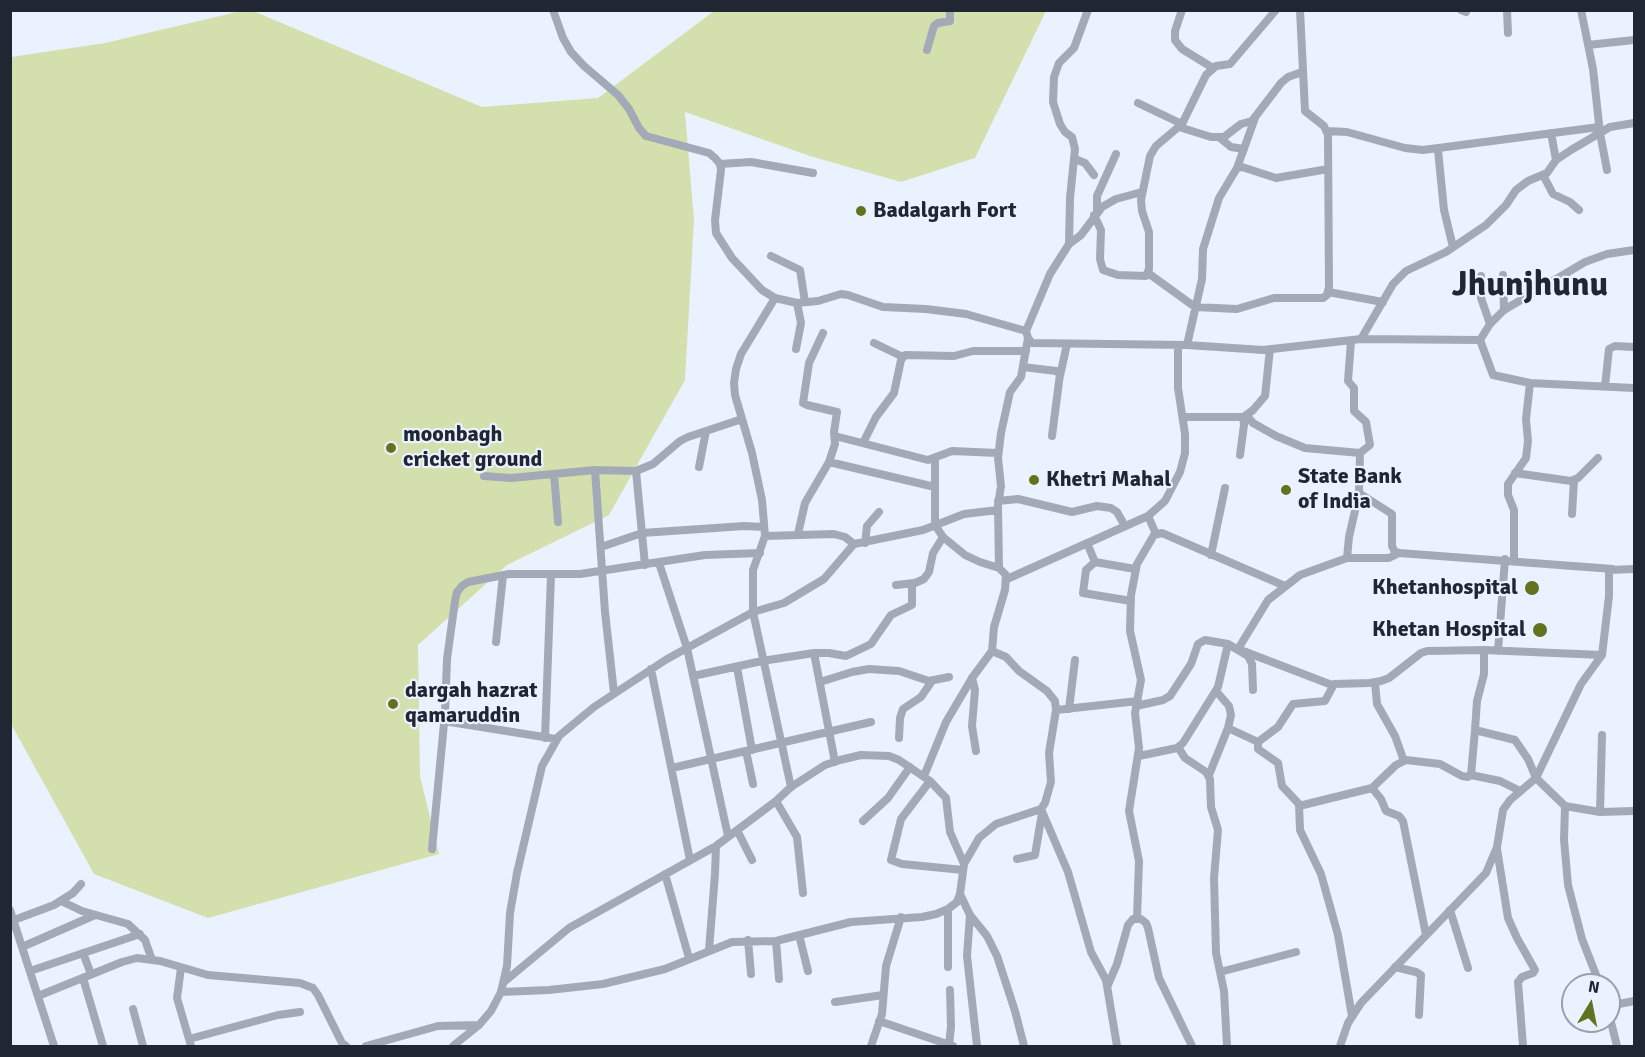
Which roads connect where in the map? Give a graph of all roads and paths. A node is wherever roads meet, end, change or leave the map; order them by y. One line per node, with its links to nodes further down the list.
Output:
1 (553, 10): 28 (street)
2 (950, 10): 12 (street)
3 (1088, 10): 26 (street)
4 (1182, 10): 13 (street)
5 (1276, 10): 13 (street)
6 (1300, 10): 14 (street)
7 (1507, 10): 9 (street)
8 (1581, 10): 11 (street)
9 (1508, 33)
10 (1635, 40): 11 (street)
11 (1588, 45): 19 (street)
12 (927, 50)
13 (1213, 68): 18 (street)
14 (1302, 72): 16 (street); 20 (street)
15 (1138, 103): 18 (street)
16 (1255, 117): 22 (street); 23 (street)
17 (1635, 123): 19 (street)
18 (1181, 125): 22 (street); 35 (street)
19 (1599, 130): 21 (street); 27 (street); 31 (street)
20 (1327, 131): 24 (street); 30 (street)
21 (1551, 133): 24 (street); 27 (street)
22 (1220, 138): 23 (street)
23 (1244, 149): 29 (street)
24 (1438, 150): 39 (street)
25 (1116, 154): 37 (street)
26 (1074, 159): 33 (street); 38 (street)
27 (1556, 160): 34 (street)
28 (720, 164): 32 (street); 46 (street)
29 (1237, 168): 30 (street); 49 (street)
30 (1328, 169): 45 (street)
31 (1607, 170)
32 (813, 173)
33 (1094, 175)
34 (1543, 175): 36 (street); 39 (street)
35 (1142, 192): 37 (street); 42 (street)
36 (1579, 210)
37 (1095, 213): 38 (street); 42 (street)
38 (1069, 244): 53 (street)
39 (1453, 247): 48 (street)
40 (1635, 250): 50 (street)
41 (771, 256): 47 (street)
42 (1148, 273): 49 (street)
43 (1503, 275): 50 (street)
44 (1481, 276): 51 (street)
45 (1328, 292): 48 (street); 49 (street)
46 (775, 298): 47 (street); 72 (street)
47 (801, 302): 53 (street); 61 (street)
48 (1383, 302): 54 (street)
49 (1195, 307): 59 (street)
50 (1504, 310): 51 (street)
51 (1490, 324): 56 (street)
52 (823, 333): 74 (street)
53 (1027, 334): 58 (street); 63 (street)
54 (1361, 339): 55 (street); 56 (street)
55 (1351, 340): 62 (street); 78 (street)
56 (1480, 340): 67 (street)
57 (874, 343): 64 (street)
58 (1067, 344): 59 (street); 66 (street)
59 (1182, 346): 62 (street); 71 (street)
60 (1635, 347): 68 (street)
61 (796, 349)
62 (1270, 349): 70 (street)
63 (1026, 351): 64 (street); 65 (street)
64 (903, 357): 76 (street)
65 (1023, 366): 66 (street); 77 (street)
66 (1060, 376): 75 (street)
67 (1530, 383): 68 (street); 86 (street)
68 (1605, 386): 69 (street)
69 (1635, 388)
70 (1245, 416): 71 (street); 78 (street); 79 (street)
71 (1183, 417): 97 (street)
72 (742, 419): 73 (street); 101 (street)
73 (706, 431): 83 (street); 85 (street)
74 (835, 436): 76 (street); 82 (street)
75 (1052, 436)
76 (862, 443): 80 (street)
77 (998, 453): 80 (street); 93 (street)
78 (1360, 453): 92 (street)
79 (1240, 455)
80 (935, 458): 90 (street)
81 (1598, 458): 89 (street)
82 (829, 462): 90 (street); 103 (street)
83 (699, 467)
84 (595, 470): 85 (street); 87 (street); 110 (street)
85 (636, 471): 102 (street)
86 (1515, 473): 89 (street); 116 (street)
87 (554, 474): 88 (street); 98 (street)
88 (484, 476)
89 (1574, 480): 96 (street)
90 (935, 487): 99 (street)
91 (1225, 488): 113 (street)
92 (1359, 493): 112 (street); 114 (street)
93 (998, 501): 94 (street); 100 (street)
94 (998, 510): 99 (street); 120 (street)
95 (879, 512): 107 (street)
96 (1572, 514)
97 (1148, 516): 100 (street); 104 (street)
98 (558, 522)
99 (935, 525): 106 (street); 107 (street)
100 (1125, 526): 108 (street)
101 (764, 527): 102 (street); 105 (street)
102 (642, 533): 110 (street); 119 (street)
103 (798, 534): 105 (street); 109 (street)
104 (1156, 534): 113 (street); 121 (street)
105 (765, 536): 111 (street)
106 (943, 537): 120 (street); 128 (street)
107 (865, 543): 109 (street)
108 (1088, 543): 117 (street); 127 (street)
109 (854, 544): 132 (street)
110 (601, 547): 124 (street)
111 (760, 553): 118 (street); 132 (street)
112 (1400, 553): 114 (street); 115 (street)
113 (1211, 555): 130 (street)
114 (1347, 558): 130 (street)
115 (1505, 559): 116 (street); 139 (street)
116 (1514, 560): 122 (street)
117 (1095, 562): 121 (street); 131 (street)
118 (659, 563): 119 (street); 135 (street)
119 (645, 565): 124 (street)
120 (999, 568): 127 (street)
121 (1135, 569): 131 (street)
122 (1615, 569): 123 (street); 141 (street)
123 (1635, 569)
124 (603, 572): 126 (street); 155 (street)
125 (503, 575): 126 (street); 133 (street); 159 (street)
126 (551, 575): 165 (street)
127 (1007, 579): 137 (street)
128 (912, 583): 129 (street); 140 (street)
129 (896, 585)
130 (1285, 586): 136 (street)
131 (1131, 601): 156 (street)
132 (753, 612): 135 (street); 143 (street)
133 (496, 642)
134 (1228, 644): 136 (street); 154 (street); 156 (street)
135 (687, 648): 145 (street); 146 (street)
136 (1238, 649): 152 (street); 153 (street)
137 (992, 651): 148 (street); 158 (street)
138 (1484, 651): 139 (street); 151 (street); 162 (street)
139 (1498, 651): 141 (street)
140 (814, 653): 143 (street); 150 (street)
141 (1602, 656): 181 (street)
142 (1076, 660): 157 (street)
143 (762, 661): 144 (street); 169 (street)
144 (737, 667): 146 (street); 171 (street)
145 (651, 669): 155 (street); 178 (street)
146 (693, 676): 174 (street)
147 (949, 676): 149 (street)
148 (972, 678): 172 (street); 182 (street)
149 (932, 681): 150 (street); 166 (street)
150 (820, 682): 163 (street)
151 (1375, 683): 152 (street); 175 (street)
152 (1332, 685): 168 (street)
153 (1253, 690)
154 (1216, 691): 161 (street); 170 (street)
155 (614, 693): 167 (street)
156 (1137, 704): 157 (street); 173 (street)
157 (1069, 709): 158 (street)
158 (1056, 710): 190 (street)
159 (444, 721): 165 (street); 198 (street)
160 (871, 722): 163 (street)
161 (1228, 729): 168 (street); 179 (street)
162 (1475, 730): 180 (street); 181 (street)
163 (831, 732): 169 (street); 176 (street)
164 (1602, 735): 192 (street)
165 (545, 738): 167 (street)
166 (899, 738)
167 (556, 739): 238 (street)
168 (1258, 742): 188 (street)
169 (782, 744): 171 (street); 184 (street)
170 (1178, 747): 173 (street); 179 (street)
171 (749, 751): 174 (street); 183 (street)
172 (976, 751)
173 (1138, 756): 214 (street)
174 (711, 759): 178 (street); 195 (street)
175 (1404, 761): 180 (street); 185 (street)
176 (835, 762): 177 (street); 184 (street)
177 (910, 767): 182 (street); 193 (street)
178 (672, 768): 200 (street)
179 (1209, 775): 233 (street)
180 (1472, 775): 186 (street)
181 (1536, 778): 186 (street); 189 (street)
182 (927, 779): 202 (street); 202 (street)
183 (753, 784)
184 (791, 787): 187 (street)
185 (1372, 788): 188 (street); 218 (street)
186 (1520, 791): 197 (street)
187 (776, 801): 194 (street); 205 (street)
188 (1299, 806): 248 (street)
189 (1565, 806): 192 (street); 234 (street)
190 (1042, 810): 199 (street); 202 (street); 239 (street)
191 (1635, 811): 192 (street)
192 (1599, 812)
193 (863, 821)
194 (737, 830): 195 (street); 201 (street)
195 (728, 836): 196 (street)
196 (716, 846): 200 (street); 222 (street)
197 (1497, 847): 209 (street); 267 (street)
198 (432, 849)
199 (1017, 859)
200 (690, 860): 203 (street)
201 (752, 860)
202 (964, 867): 206 (street)
203 (665, 874): 225 (street); 238 (street)
204 (81, 884): 207 (street)
205 (803, 893)
206 (960, 894): 208 (street); 212 (street)
207 (61, 901): 211 (street); 215 (street)
208 (948, 909): 213 (street); 228 (street)
209 (1450, 909): 218 (street); 230 (street)
210 (10, 910): 215 (street)
211 (96, 915): 216 (street); 221 (street)
212 (970, 915): 261 (street); 262 (street)
213 (901, 917): 217 (street); 242 (street)
214 (1137, 918): 239 (street); 264 (street)
215 (14, 920): 221 (street)
216 (140, 934): 224 (street); 226 (street)
217 (799, 935): 220 (street); 232 (street)
218 (1426, 935): 227 (street)
219 (748, 940): 220 (street); 222 (street); 235 (street)
220 (776, 941): 237 (street)
221 (22, 947): 231 (street)
222 (710, 950): 225 (street)
223 (1296, 951): 233 (street)
224 (83, 953): 231 (street); 236 (street)
225 (689, 958): 241 (street)
226 (152, 960): 229 (street); 236 (street)
227 (1395, 966): 247 (street); 248 (street)
228 (948, 967)
229 (181, 968): 251 (street); 253 (street)
230 (1468, 968)
231 (30, 971): 243 (street)
232 (808, 971)
233 (1220, 972): 265 (street)
234 (1595, 973)
235 (751, 974)
236 (87, 976): 243 (street); 256 (street)
237 (779, 979)
238 (504, 982): 241 (street)
239 (1108, 985): 263 (street)
240 (950, 990): 254 (street)
241 (501, 992): 250 (street)
242 (883, 995): 244 (street); 249 (street)
243 (38, 996): 255 (street)
244 (835, 1002)
245 (132, 1009): 257 (street)
246 (300, 1012): 251 (street)
247 (1419, 1015)
248 (1352, 1016): 266 (street)
249 (879, 1022): 254 (street); 260 (street)
250 (479, 1025): 252 (street); 259 (street)
251 (190, 1043)
252 (386, 1044): 258 (street)
253 (341, 1045)
254 (951, 1046)
255 (54, 1047)
256 (103, 1047)
257 (143, 1047)
258 (366, 1047)
259 (453, 1047)
260 (871, 1047)
261 (977, 1047)
262 (1024, 1047)
263 (1117, 1047)
264 (1192, 1047)
265 (1227, 1047)
266 (1340, 1047)
267 (1523, 1047)

